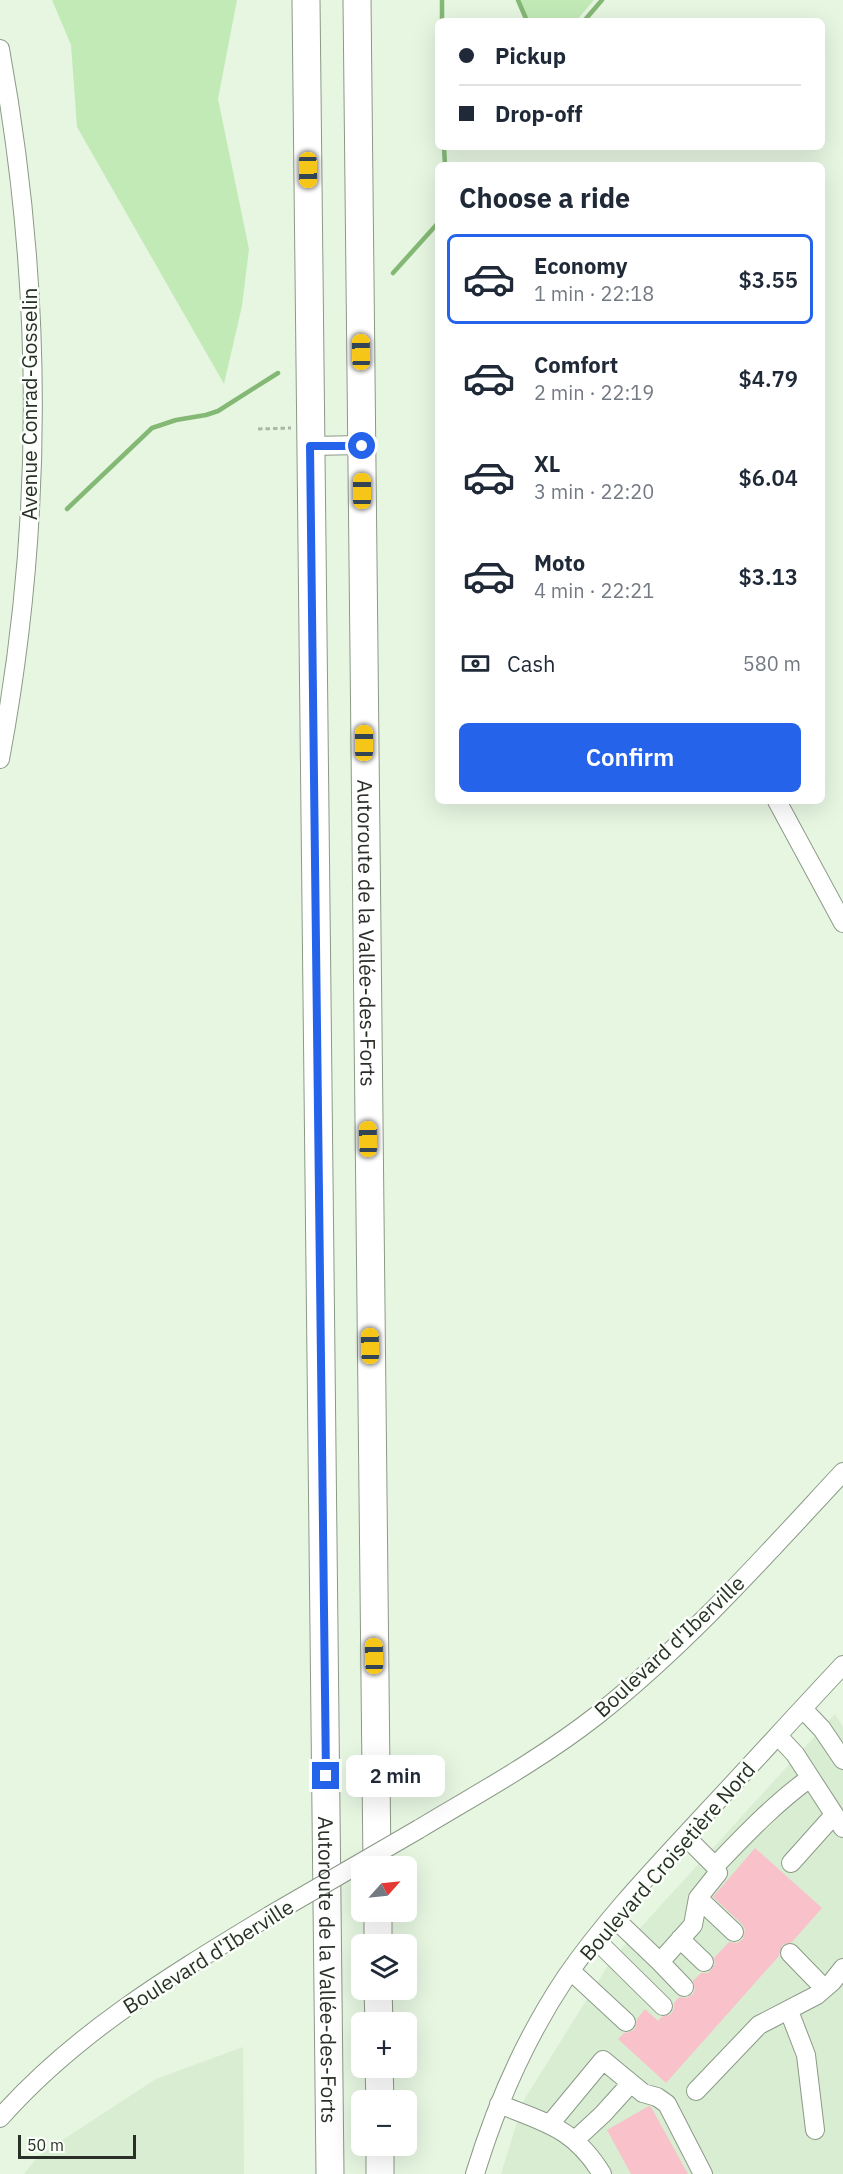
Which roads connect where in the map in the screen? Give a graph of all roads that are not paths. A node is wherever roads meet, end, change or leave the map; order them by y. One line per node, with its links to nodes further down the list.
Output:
1 (306, 0): 4 (highway, Autoroute de la Vallée-des-Forts)
2 (357, 0): 5 (highway, Autoroute de la Vallée-des-Forts)
3 (0, 49): 6 (street, Avenue Conrad-Gosselin)
4 (310, 437): 5 (street); 43 (highway, Autoroute de la Vallée-des-Forts)
5 (362, 446): 17 (highway, Autoroute de la Vallée-des-Forts)
6 (0, 759)
7 (779, 804): 8 (street)
8 (843, 923)
9 (843, 1472): 38 (street, Boulevard d'Iberville, bridge)
10 (843, 1665): 11 (street, Boulevard Croisetière Nord)
11 (802, 1709): 12 (street, Boulevard Croisetière Nord); 13 (street)
12 (778, 1736): 14 (street); 16 (street, Boulevard Croisetière Nord)
13 (843, 1760)
14 (810, 1778): 15 (street); 19 (street)
15 (839, 1822): 18 (street)
16 (685, 1836): 19 (street); 21 (street, Boulevard Croisetière Nord)
17 (377, 1856)
18 (791, 1863)
19 (715, 1866): 20 (street)
20 (698, 1898): 22 (street); 24 (street)
21 (613, 1917): 23 (street, Boulevard Croisetière Nord); 26 (street)
22 (734, 1932)
23 (595, 1939): 29 (street, Boulevard Croisetière Nord); 32 (street)
24 (680, 1939): 26 (street); 27 (street)
25 (790, 1953): 31 (street)
26 (660, 1962): 30 (street)
27 (704, 1962)
28 (843, 1968): 31 (street)
29 (571, 1971): 34 (street); 37 (street, Boulevard Croisetière Nord)
30 (684, 1987)
31 (824, 1988): 33 (street)
32 (663, 2006)
33 (789, 2011): 36 (street); 40 (street)
34 (626, 2022)
35 (630, 2083): 39 (street); 41 (street); 47 (street)
36 (696, 2091)
37 (500, 2104): 39 (street); 45 (street, Boulevard Croisetière Nord)
38 (0, 2118)
39 (550, 2124): 41 (street)
40 (815, 2130)
41 (575, 2140): 46 (street)
42 (380, 2156): 44 (highway)
43 (330, 2174)
44 (380, 2174)
45 (475, 2174)
46 (602, 2174)
47 (703, 2174)

